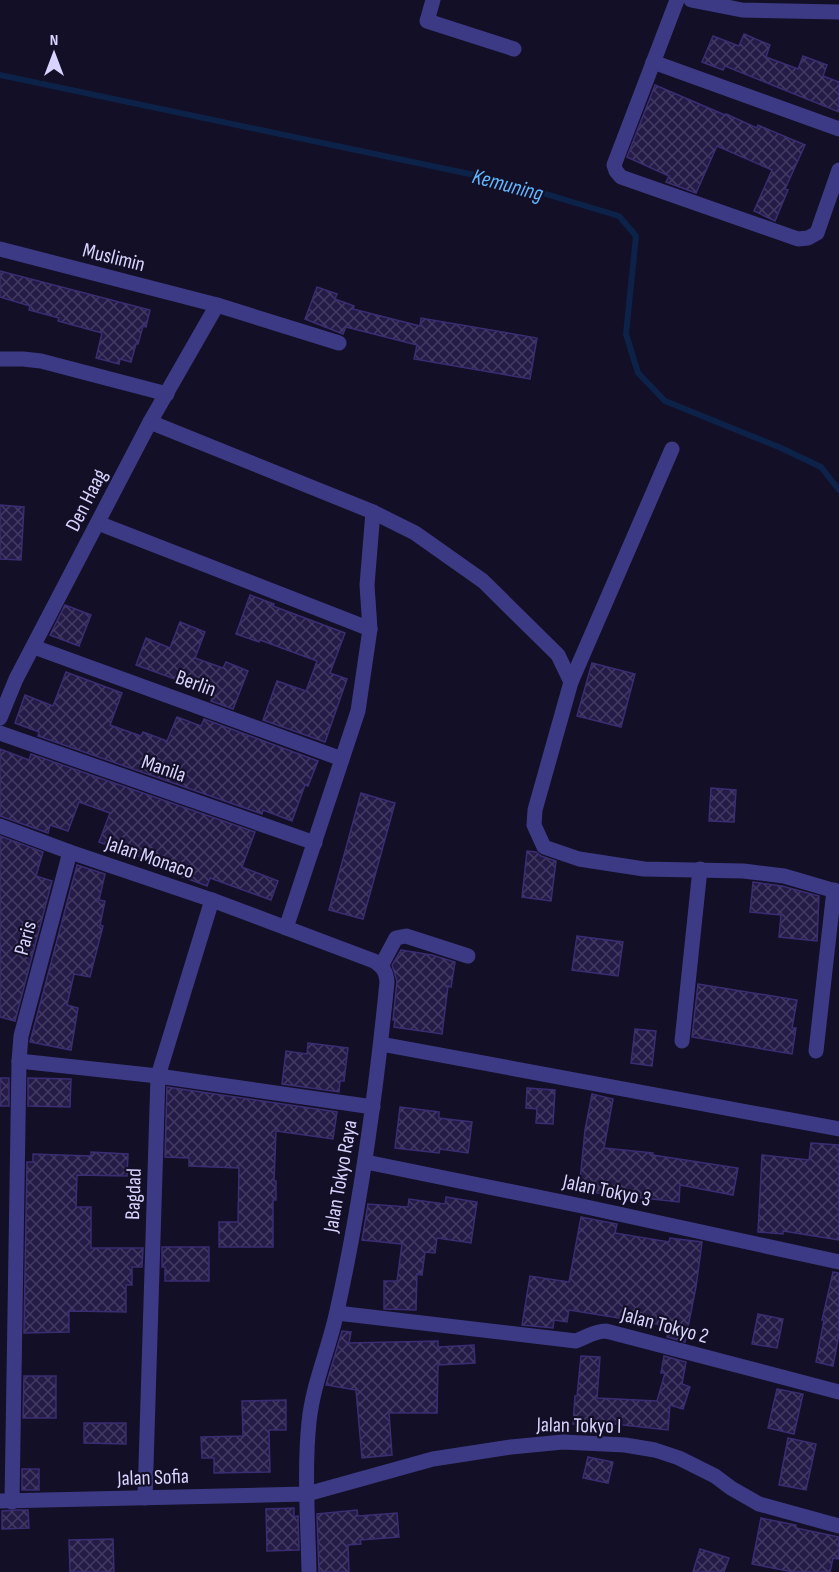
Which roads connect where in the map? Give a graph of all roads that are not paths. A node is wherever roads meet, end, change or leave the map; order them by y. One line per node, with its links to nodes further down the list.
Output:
1 (433, 0): 6 (street)
2 (677, 0): 7 (street)
3 (692, 0): 4 (street)
4 (721, 3): 5 (street)
5 (839, 12)
6 (514, 49)
7 (653, 62): 8 (street); 9 (street)
8 (839, 129)
9 (839, 170)
10 (0, 249): 11 (street, Muslimin)
11 (217, 305): 12 (street, Muslimin); 14 (street, Den Haag)
12 (339, 344)
13 (0, 359): 14 (street)
14 (167, 394): 15 (street, Den Haag)
15 (150, 422): 17 (street); 18 (street, Den Haag)
16 (672, 449): 21 (street)
17 (373, 512): 19 (street); 21 (street)
18 (98, 523): 19 (street); 20 (street, Den Haag)
19 (370, 628): 24 (street)
20 (34, 646): 22 (street, Den Haag); 24 (street, Berlin)
21 (571, 682): 28 (street)
22 (0, 718)
23 (0, 733): 26 (street, Manila)
24 (342, 759): 26 (street)
25 (0, 826): 27 (street, Jalan Monaco)
26 (315, 843): 31 (street)
27 (70, 852): 30 (street, Jalan Monaco); 37 (street, Paris)
28 (700, 869): 29 (street); 34 (street)
29 (836, 891): 36 (street)
30 (212, 900): 31 (street, Jalan Monaco); 38 (street, Bagdad)
31 (286, 928): 33 (street)
32 (468, 956): 33 (street)
33 (381, 966): 35 (street, Jalan Tokyo Raya)
34 (682, 1041)
35 (381, 1044): 39 (street, Jalan Tokyo Raya); 40 (street)
36 (816, 1051)
37 (19, 1061): 38 (street); 47 (street, Paris)
38 (158, 1076): 39 (street); 46 (street, Bagdad)
39 (373, 1107): 41 (street, Jalan Tokyo Raya)
40 (839, 1129)
41 (366, 1162): 42 (street, Jalan Tokyo 3); 43 (street, Jalan Tokyo Raya)
42 (839, 1262)
43 (337, 1313): 44 (street, Jalan Tokyo 2); 45 (street, Jalan Tokyo Raya)
44 (839, 1392)
45 (307, 1494): 46 (street, Jalan Sofia); 48 (street, Jalan Tokyo I); 49 (street, Jalan Tokyo Raya)
46 (145, 1498): 47 (street, Jalan Sofia)
47 (6, 1502)
48 (839, 1526)
49 (309, 1572)

